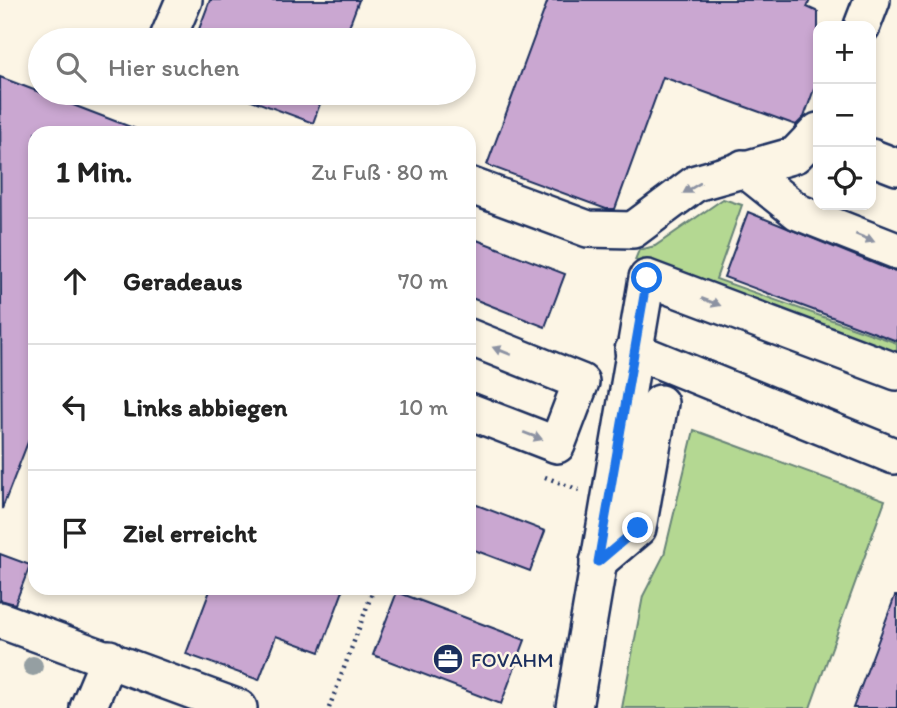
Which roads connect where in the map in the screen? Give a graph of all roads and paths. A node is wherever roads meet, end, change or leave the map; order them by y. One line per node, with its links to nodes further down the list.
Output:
1 (184, 0): 4 (street)
2 (872, 0): 3 (street)
3 (864, 21)
4 (172, 28)
5 (813, 138): 8 (street)
6 (876, 159): 7 (street)
7 (897, 167)
8 (743, 169): 9 (street, one-way to 9); 10 (street, one-way to 10)
9 (476, 188)
10 (897, 251)
11 (476, 340): 15 (street, one-way to 11)
12 (633, 350): 13 (street, one-way to 13); 16 (street); 17 (street)
13 (897, 372)
14 (660, 404): 17 (street)
15 (476, 414)
16 (894, 456)
17 (598, 562): 24 (street)
18 (371, 595): 23 (path)
19 (0, 620): 20 (street)
20 (109, 658): 21 (street); 22 (street)
21 (88, 708)
22 (239, 708)
23 (329, 708)
24 (574, 708)

